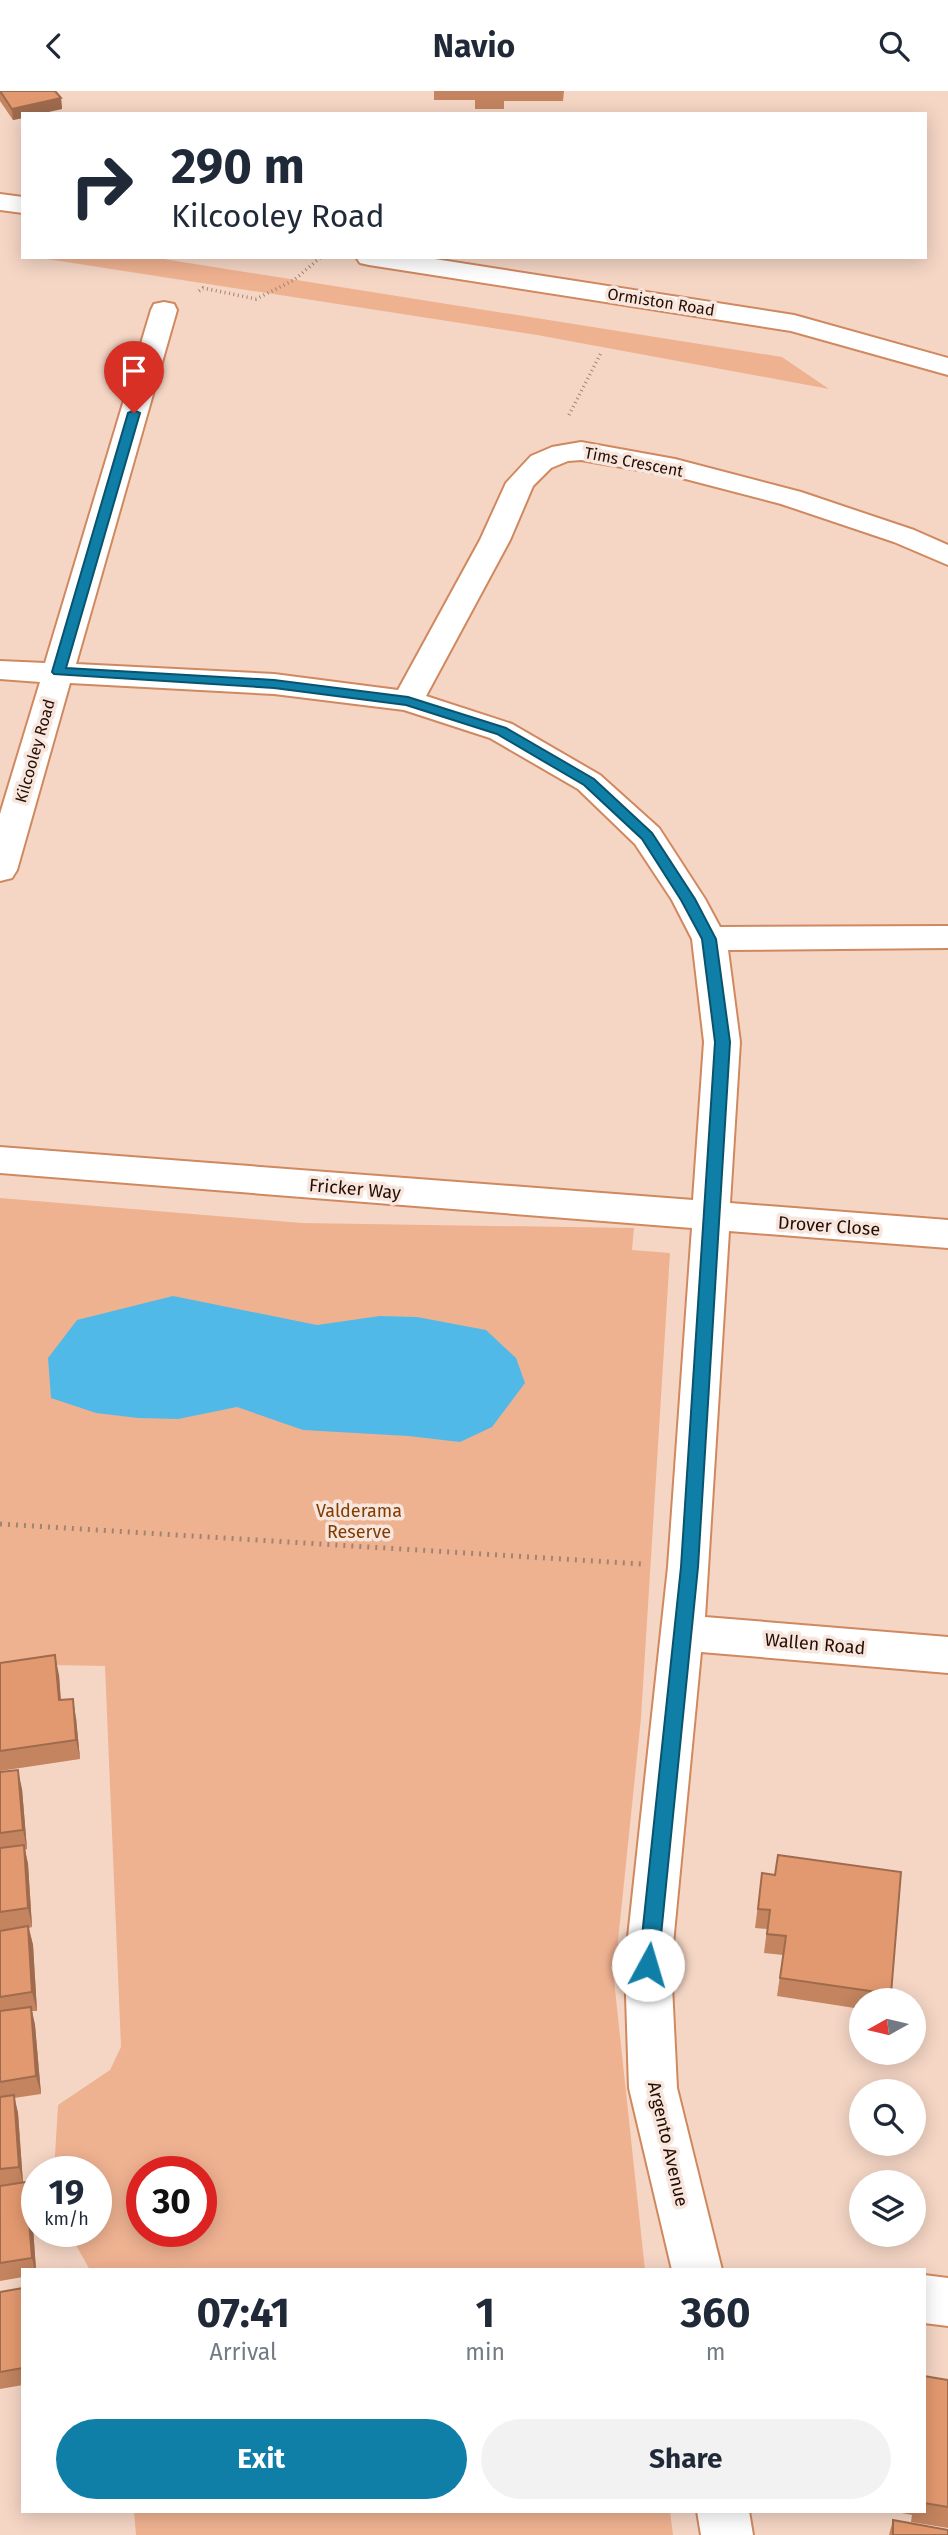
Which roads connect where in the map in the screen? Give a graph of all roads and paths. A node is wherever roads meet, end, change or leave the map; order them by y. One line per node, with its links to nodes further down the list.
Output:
1 (0, 202): 2 (street)
2 (21, 205)
3 (319, 259): 5 (path)
4 (382, 259): 7 (street, Ormiston Road)
5 (164, 310): 11 (street, Kilcooley Road)
6 (601, 353): 8 (path)
7 (948, 367)
8 (562, 453): 9 (street, Tims Crescent); 12 (street, Tims Crescent)
9 (948, 556)
10 (0, 670): 11 (street, Argento Avenue)
11 (58, 672): 12 (street, Argento Avenue); 13 (street, Kilcooley Road)
12 (408, 701): 15 (street, Argento Avenue)
13 (0, 870)
14 (948, 937): 15 (street)
15 (709, 939): 17 (street, Argento Avenue)
16 (0, 1160): 17 (street, Fricker Way)
17 (710, 1218): 18 (street, Drover Close); 21 (street, Argento Avenue)
18 (948, 1234)
19 (0, 1524): 20 (path)
20 (656, 1565)
21 (683, 1633): 22 (street, Wallen Road); 23 (street, Argento Avenue)
22 (948, 1655)
23 (706, 2268)
24 (926, 2299): 25 (street)
25 (948, 2302)
26 (723, 2513): 27 (street)
27 (727, 2535)

